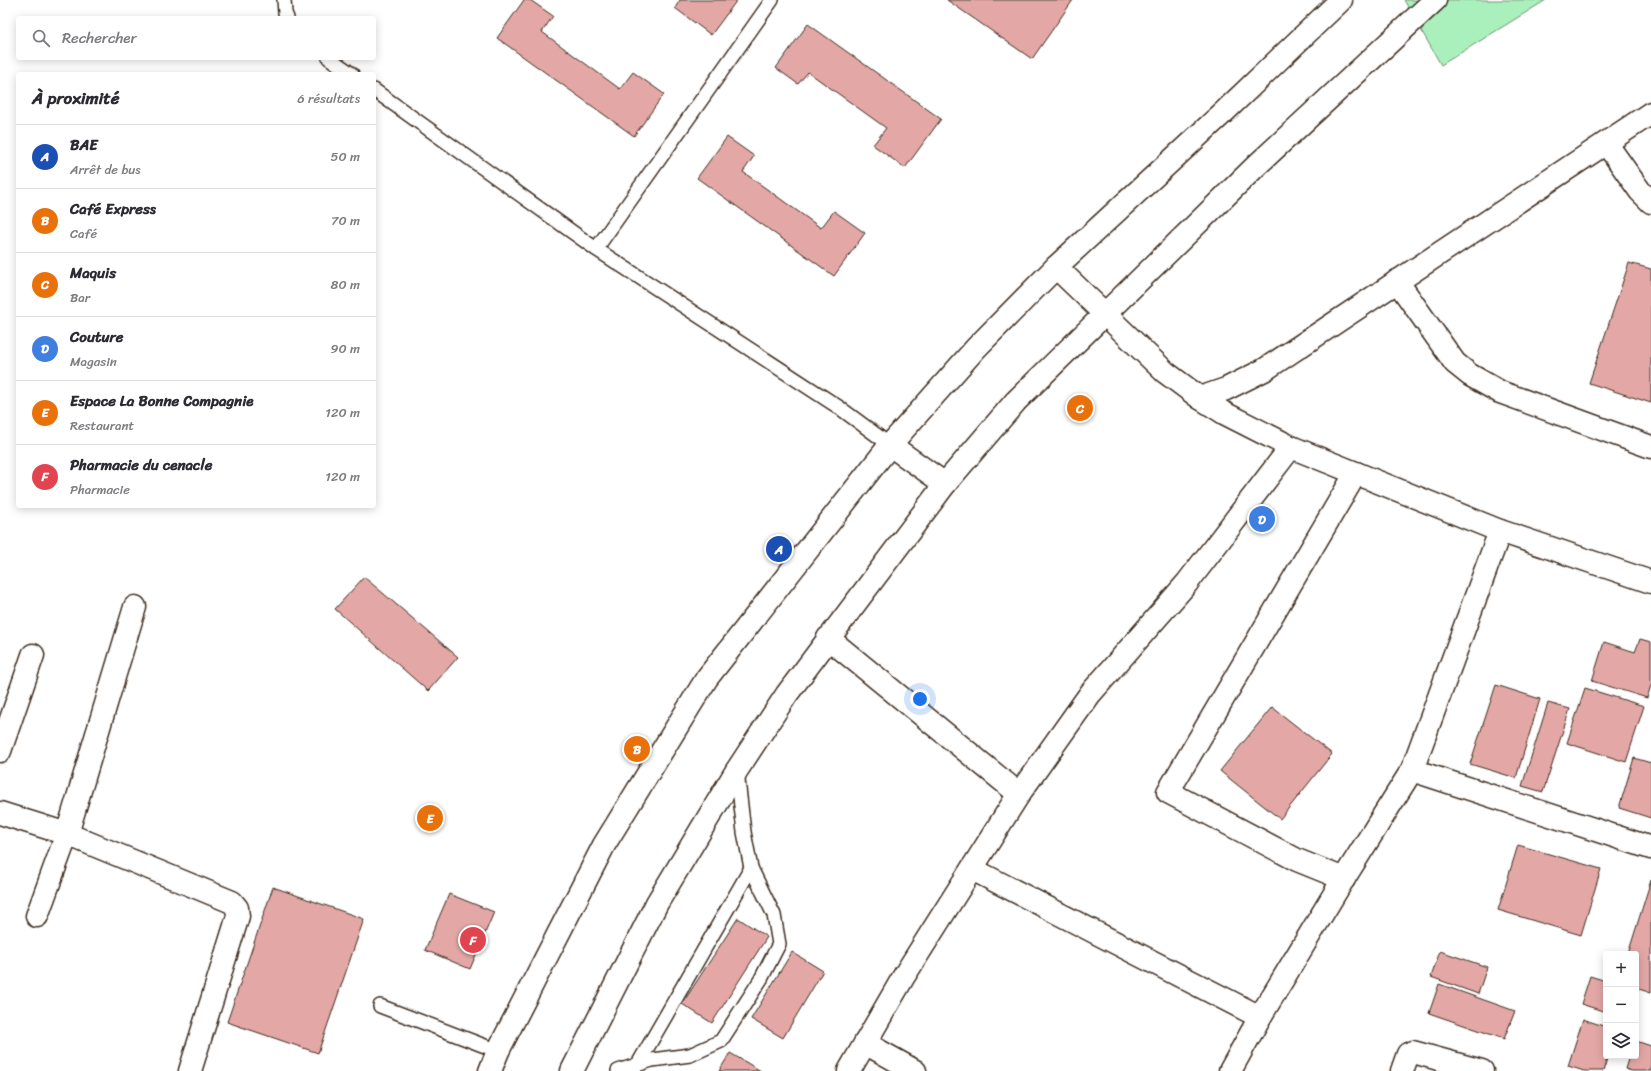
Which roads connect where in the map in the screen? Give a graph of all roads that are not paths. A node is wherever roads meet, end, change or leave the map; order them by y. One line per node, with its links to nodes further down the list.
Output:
1 (284, 0): 5 (lane)
2 (772, 0): 12 (lane)
3 (1340, 0): 13 (street)
4 (1435, 0): 15 (street)
5 (286, 16)
6 (332, 60): 7 (lane)
7 (349, 72)
8 (376, 91): 12 (lane)
9 (1651, 113): 10 (street)
10 (1606, 143): 11 (street); 14 (street)
11 (1651, 202)
12 (596, 249): 17 (lane)
13 (1056, 267): 15 (street); 17 (street)
14 (1397, 281): 16 (street); 19 (street)
15 (1106, 314): 16 (street); 21 (street)
16 (1200, 398): 18 (street)
17 (890, 445): 21 (street); 41 (street)
18 (1291, 447): 20 (street); 30 (street)
19 (1651, 447)
20 (1356, 473): 22 (street); 36 (street)
21 (945, 484): 25 (street)
22 (1500, 532): 23 (street); 29 (street)
23 (1651, 582)
24 (135, 607): 32 (street)
25 (828, 638): 28 (street); 30 (street)
26 (33, 655): 27 (street)
27 (0, 752)
28 (737, 770): 34 (lane); 45 (street)
29 (1412, 770): 33 (street); 36 (street)
30 (1019, 794): 35 (street)
31 (0, 813): 32 (street)
32 (67, 834): 37 (street); 43 (street)
33 (1651, 848)
34 (751, 868): 42 (lane); 42 (lane)
35 (972, 869): 39 (street); 40 (street)
36 (1344, 879): 39 (street)
37 (37, 916)
38 (380, 1006): 41 (lane)
39 (1260, 1017): 49 (street)
40 (865, 1043): 47 (street); 48 (street)
41 (498, 1051): 44 (street)
42 (638, 1064): 46 (lane)
43 (190, 1071)
44 (490, 1071)
45 (572, 1071)
46 (618, 1071)
47 (848, 1071)
48 (915, 1071)
49 (1230, 1071)
50 (1402, 1071): 51 (street)
51 (1482, 1071)

